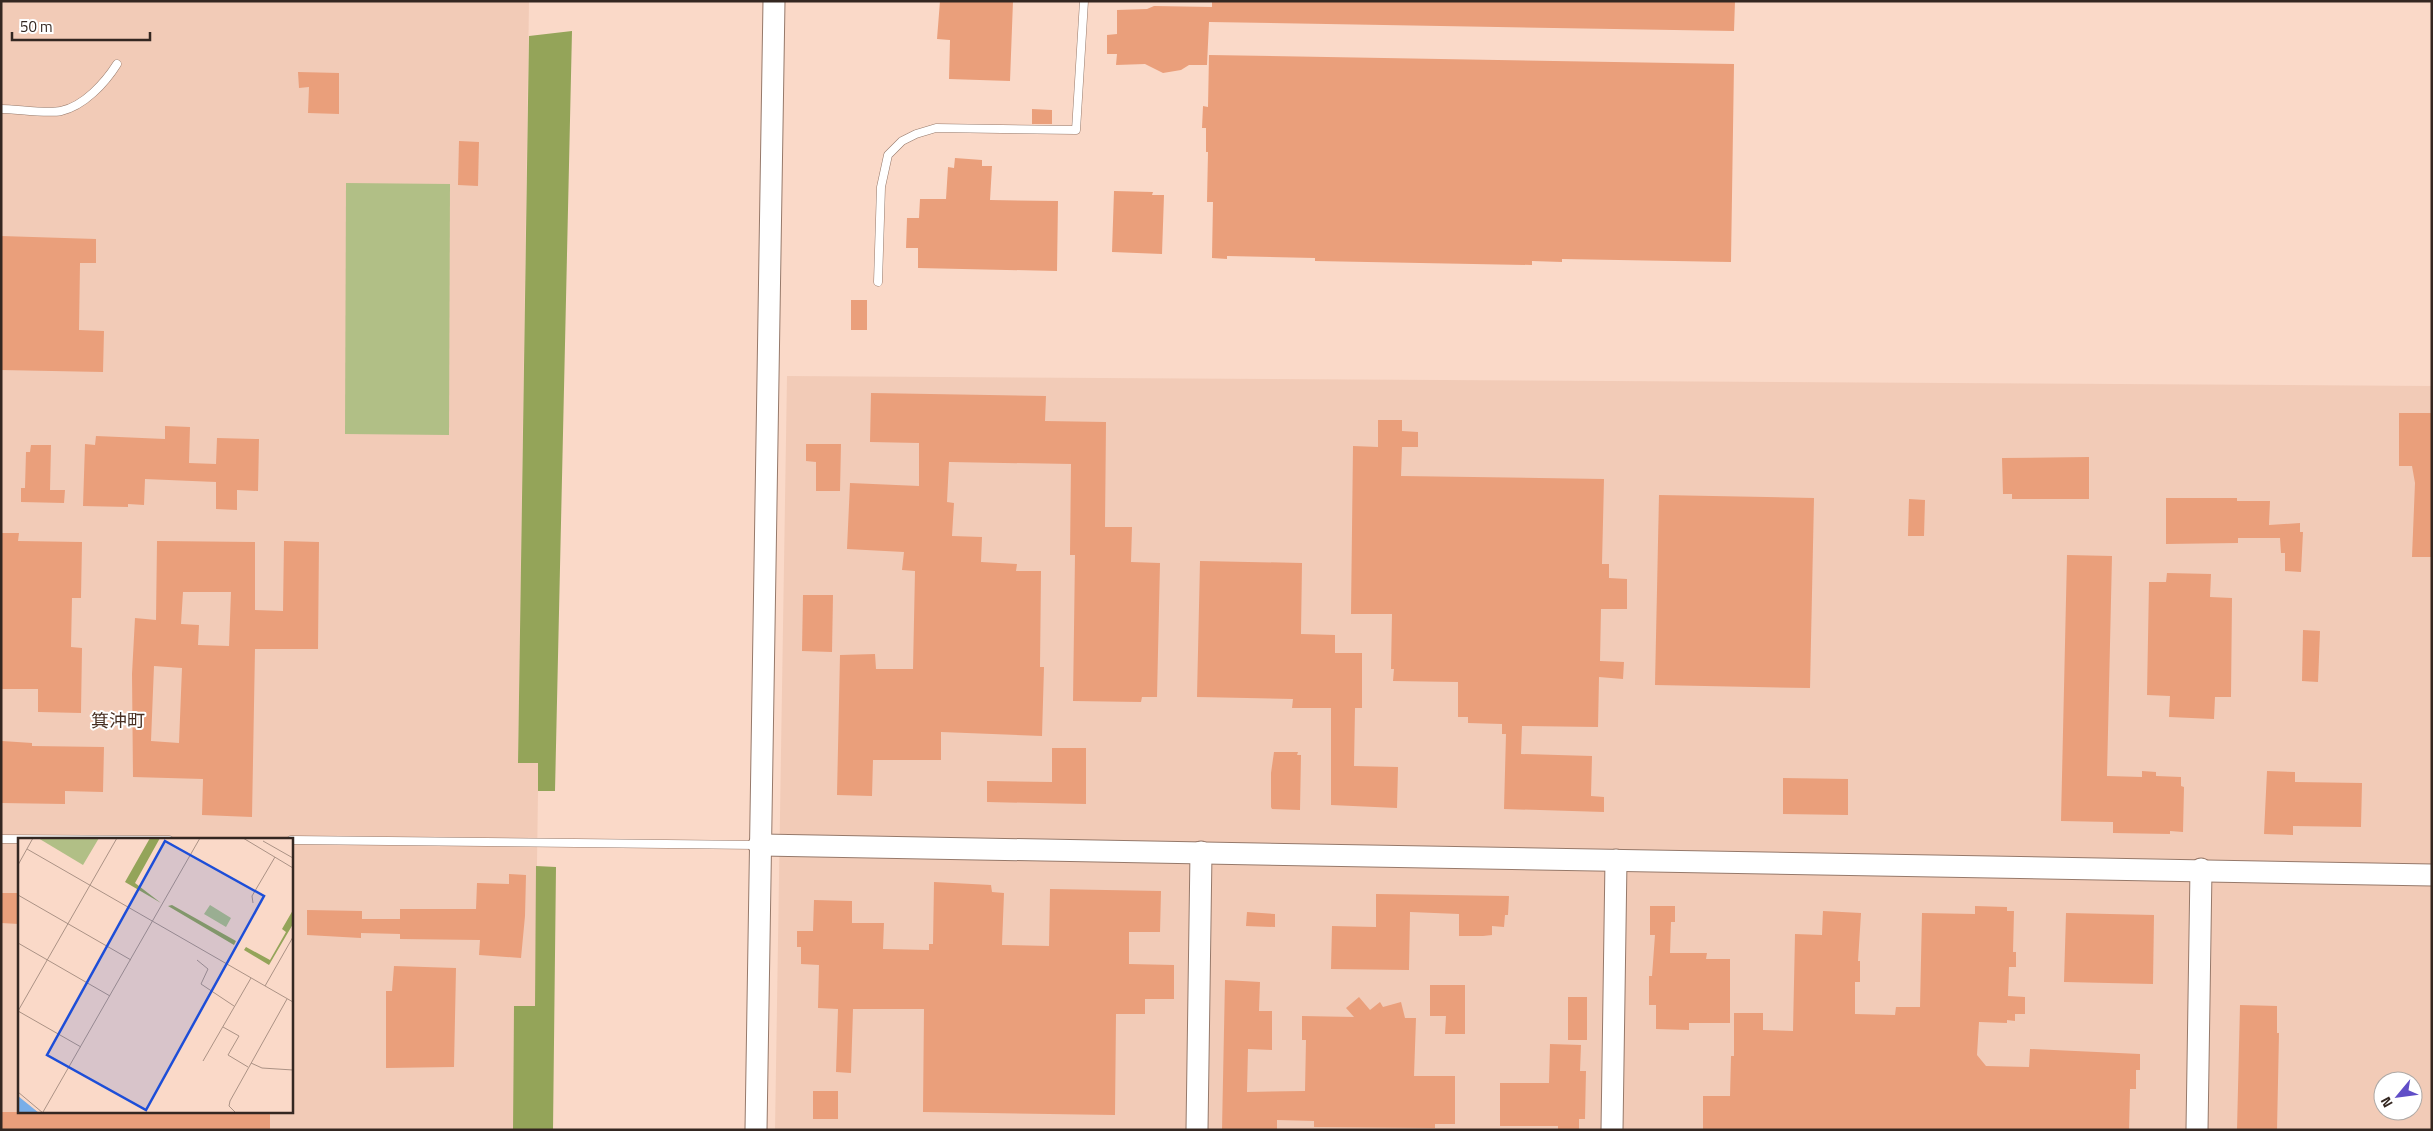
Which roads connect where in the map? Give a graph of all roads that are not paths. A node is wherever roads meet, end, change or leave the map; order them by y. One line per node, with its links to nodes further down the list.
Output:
1 (774, 1): 9 (street)
2 (1084, 1): 5 (lane)
3 (117, 64): 4 (lane)
4 (1, 109)
5 (878, 282)
6 (1, 839): 7 (lane)
7 (18, 839)
8 (292, 840): 9 (lane)
9 (759, 845): 10 (street); 14 (street)
10 (1201, 852): 11 (street); 15 (street)
11 (1616, 860): 12 (street); 16 (street)
12 (2201, 869): 13 (street); 17 (street)
13 (2432, 875)
14 (756, 1130)
15 (1197, 1130)
16 (1612, 1130)
17 (2197, 1130)

